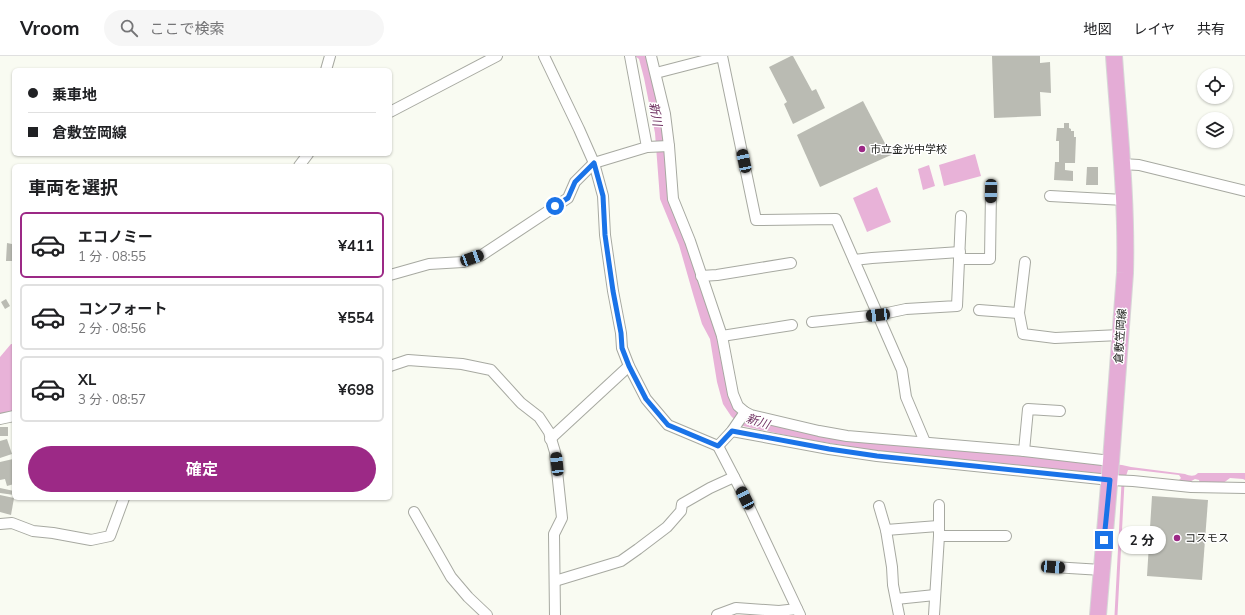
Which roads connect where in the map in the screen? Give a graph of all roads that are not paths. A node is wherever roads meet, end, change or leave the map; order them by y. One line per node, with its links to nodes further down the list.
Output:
1 (330, 56): 7 (street)
2 (497, 56): 9 (street)
3 (544, 56): 12 (street)
4 (630, 56): 11 (street)
5 (651, 56): 8 (street)
6 (1114, 56): 13 (main road, 倉敷笠岡線)
7 (327, 68)
8 (656, 74): 10 (street); 20 (street)
9 (392, 111)
10 (669, 146): 11 (street); 24 (street)
11 (647, 147): 12 (street)
12 (594, 163): 23 (street); 33 (street)
13 (1122, 164): 15 (street); 17 (main road, 倉敷笠岡線)
14 (991, 191): 19 (street)
15 (1245, 191)
16 (1050, 196): 17 (street)
17 (1124, 200): 30 (main road, 倉敷笠岡線)
18 (961, 216): 19 (street)
19 (959, 256): 20 (street); 27 (street)
20 (854, 260): 27 (street)
21 (1025, 262): 26 (street)
22 (791, 263): 24 (street)
23 (392, 274)
24 (701, 276): 31 (street)
25 (979, 310): 26 (street)
26 (1019, 313): 30 (street)
27 (878, 315): 28 (street); 40 (street)
28 (812, 322)
29 (792, 325): 31 (street)
30 (1120, 335): 43 (main road, 倉敷笠岡線)
31 (722, 336): 35 (street)
32 (392, 365): 39 (street)
33 (629, 366): 39 (street); 41 (street)
34 (1060, 411): 42 (street)
35 (745, 412): 38 (street); 40 (street)
36 (12, 416): 37 (street)
37 (0, 419)
38 (732, 431): 41 (street); 45 (street)
39 (550, 439): 57 (street)
40 (925, 442): 42 (street)
41 (718, 446): 44 (street)
42 (1024, 451): 43 (street)
43 (1111, 461): 45 (main road, 倉敷笠岡線)
44 (734, 478): 57 (street); 60 (street)
45 (1110, 480): 46 (street); 56 (main road, 倉敷笠岡線)
46 (1245, 488)
47 (123, 500): 51 (street)
48 (939, 505): 53 (street)
49 (879, 506): 52 (street)
50 (414, 512): 61 (street)
51 (0, 524)
52 (886, 530): 53 (street); 59 (street)
53 (939, 531): 54 (street); 58 (street)
54 (1006, 536)
55 (1053, 567): 56 (street)
56 (1102, 570): 66 (main road, 倉敷笠岡線)
57 (555, 581): 62 (street)
58 (935, 595): 59 (street); 65 (street)
59 (896, 599): 64 (street)
60 (799, 612): 63 (street)
61 (487, 615)
62 (555, 615)
63 (717, 615)
64 (899, 615)
65 (934, 615)
66 (1098, 615)

